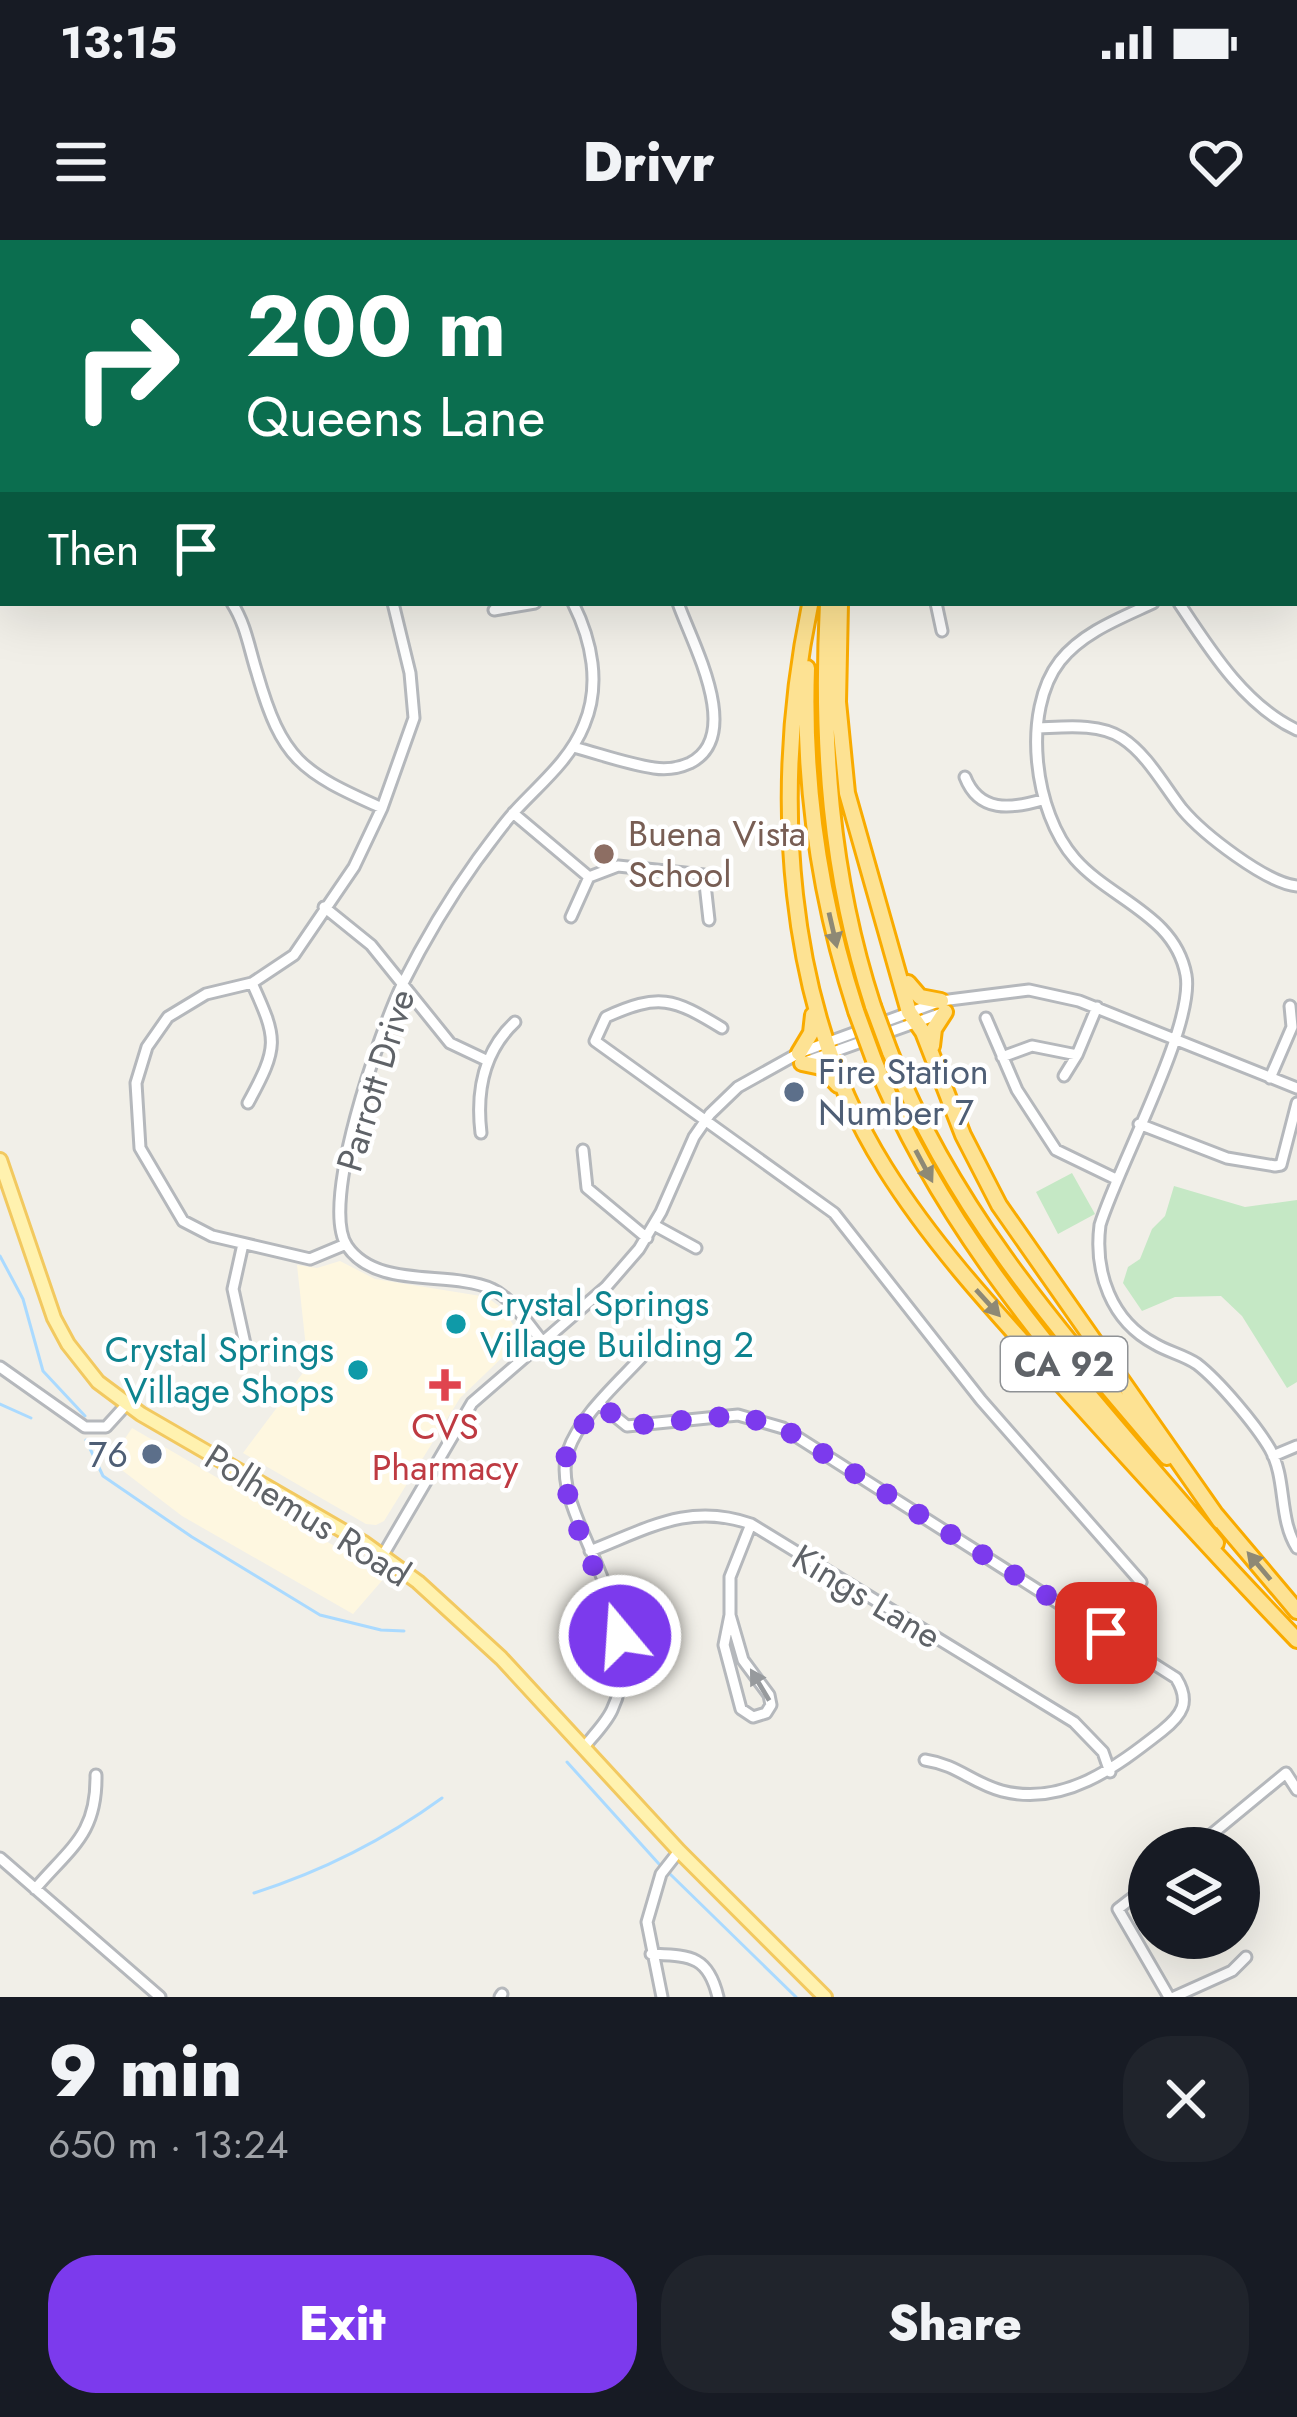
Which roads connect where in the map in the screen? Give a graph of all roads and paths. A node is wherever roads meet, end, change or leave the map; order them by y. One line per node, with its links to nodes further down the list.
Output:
1 (463, 240): 2 (street)
2 (486, 240)
3 (234, 606): 22 (street)
4 (395, 606): 22 (street)
5 (517, 606): 15 (street)
6 (574, 606): 19 (street, Parrott Drive)
7 (679, 606): 19 (street)
8 (811, 606): 32 (highway)
9 (811, 606): 80 (highway, CA 92, one-way to 80, bridge)
10 (828, 606): 72 (highway, CA 92, bridge)
11 (840, 606): 29 (highway)
12 (937, 606): 16 (street)
13 (1147, 606): 17 (street)
14 (1181, 606): 18 (street)
15 (494, 610)
16 (942, 631)
17 (1039, 728): 21 (street); 25 (street)
18 (1297, 730)
19 (573, 747): 23 (street, Parrott Drive)
20 (965, 777): 21 (street)
21 (1042, 800): 40 (street)
22 (382, 808): 26 (street)
23 (513, 813): 24 (street); 31 (street, Parrott Drive)
24 (589, 877): 27 (street); 28 (street)
25 (1297, 886)
26 (325, 907): 30 (street); 31 (street)
27 (571, 917)
28 (709, 920)
29 (898, 962): 33 (highway); 36 (highway)
30 (252, 982): 50 (street); 61 (street)
31 (401, 987): 45 (street); 62 (street, Parrott Drive)
32 (814, 998): 41 (highway); 44 (highway)
33 (943, 1006): 35 (street); 36 (street); 46 (highway)
34 (1291, 1006): 48 (street)
35 (1097, 1007): 40 (street); 42 (street)
36 (913, 1017): 41 (street); 46 (highway)
37 (986, 1018): 43 (street)
38 (515, 1022): 45 (street)
39 (722, 1028): 53 (street)
40 (1176, 1038): 48 (street); 54 (street)
41 (829, 1048): 44 (street); 52 (highway)
42 (1077, 1055): 43 (street); 47 (street)
43 (1002, 1057): 58 (street)
44 (800, 1058): 52 (highway); 53 (street)
45 (487, 1060): 55 (street)
46 (934, 1063): 72 (highway)
47 (1064, 1076)
48 (1270, 1078): 49 (street)
49 (1297, 1088)
50 (248, 1103)
51 (1297, 1103): 54 (street)
52 (850, 1104): 80 (highway, one-way to 80)
53 (705, 1121): 59 (street); 79 (street)
54 (1139, 1124): 58 (street)
55 (481, 1133)
56 (583, 1150): 60 (street)
57 (0, 1160): 68 (main road, Polhemus Road)
58 (1116, 1179): 71 (street)
59 (654, 1225): 60 (street); 63 (street)
60 (647, 1238): 64 (street)
61 (243, 1244): 62 (street); 66 (street)
62 (346, 1244): 64 (street)
63 (696, 1248)
64 (542, 1340): 76 (street)
65 (649, 1349): 69 (street)
66 (247, 1353)
67 (0, 1367): 68 (street)
68 (126, 1405): 76 (main road, Polhemus Road)
69 (601, 1405): 75 (street); 79 (street)
70 (1297, 1446): 71 (street)
71 (1273, 1456): 74 (street)
72 (1220, 1520): 77 (highway, CA 92, one-way to 72)
73 (751, 1524): 75 (street, Kings Lane); 78 (street); 83 (street, Kings Lane)
74 (1297, 1548)
75 (590, 1552): 81 (street)
76 (383, 1556): 81 (main road, Polhemus Road)
77 (1297, 1611)
78 (730, 1615): 78 (street, one-way to 78)
79 (1106, 1633): 83 (street)
80 (1297, 1639)
81 (584, 1747): 87 (main road, Polhemus Road)
82 (925, 1760): 83 (street)
83 (1110, 1772)
84 (96, 1775): 89 (street)
85 (1297, 1790): 86 (street)
86 (1220, 1827)
87 (679, 1851): 92 (street); 98 (main road, Polhemus Road)
88 (0, 1858): 89 (street)
89 (35, 1889): 95 (street)
90 (1128, 1901): 91 (street)
91 (1128, 1925)
92 (651, 1954): 96 (street); 97 (street)
93 (1149, 1959): 99 (street)
94 (1244, 1959): 99 (street)
95 (160, 1997)
96 (662, 1997)
97 (718, 1997)
98 (825, 1997)
99 (1172, 1997)

